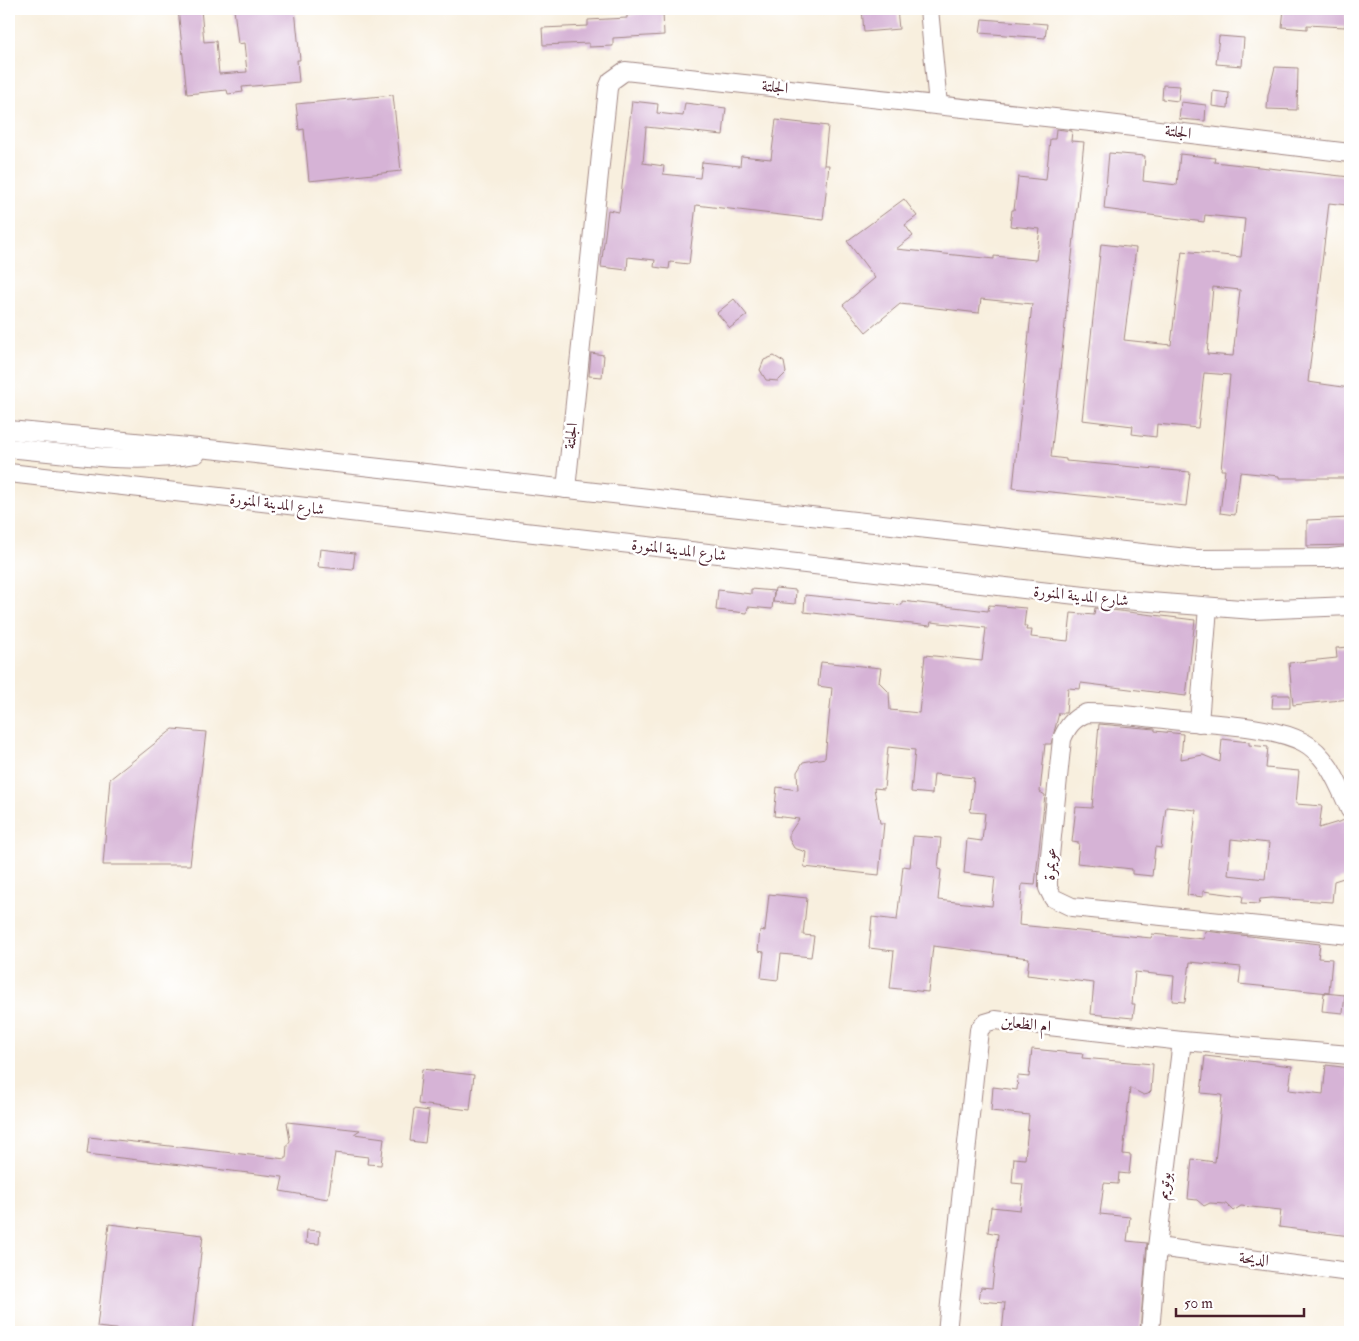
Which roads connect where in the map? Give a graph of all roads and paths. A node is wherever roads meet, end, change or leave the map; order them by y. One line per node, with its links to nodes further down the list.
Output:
1 (929, 9): 2 (street)
2 (938, 105): 3 (street, الجلتة); 8 (street, الجلتة)
3 (1350, 153)
4 (9, 430): 6 (street)
5 (9, 448): 6 (street)
6 (219, 450): 8 (street)
7 (9, 473): 11 (street, شارع المدينة المنورة)
8 (566, 489): 9 (street)
9 (1350, 556)
10 (1350, 606): 11 (street, شارع المدينة المنورة)
11 (1208, 607): 12 (street)
12 (1199, 723): 13 (street, عويمرة); 14 (street, عويمرة)
13 (1350, 810)
14 (1350, 936)
15 (1182, 1041): 16 (street, ام الظعاين); 17 (street, بوتويم); 19 (street, ام الظعاين)
16 (1350, 1055)
17 (1157, 1246): 18 (street, الديحة); 20 (street, بوتويم)
18 (1350, 1272)
19 (947, 1332)
20 (1150, 1332)

